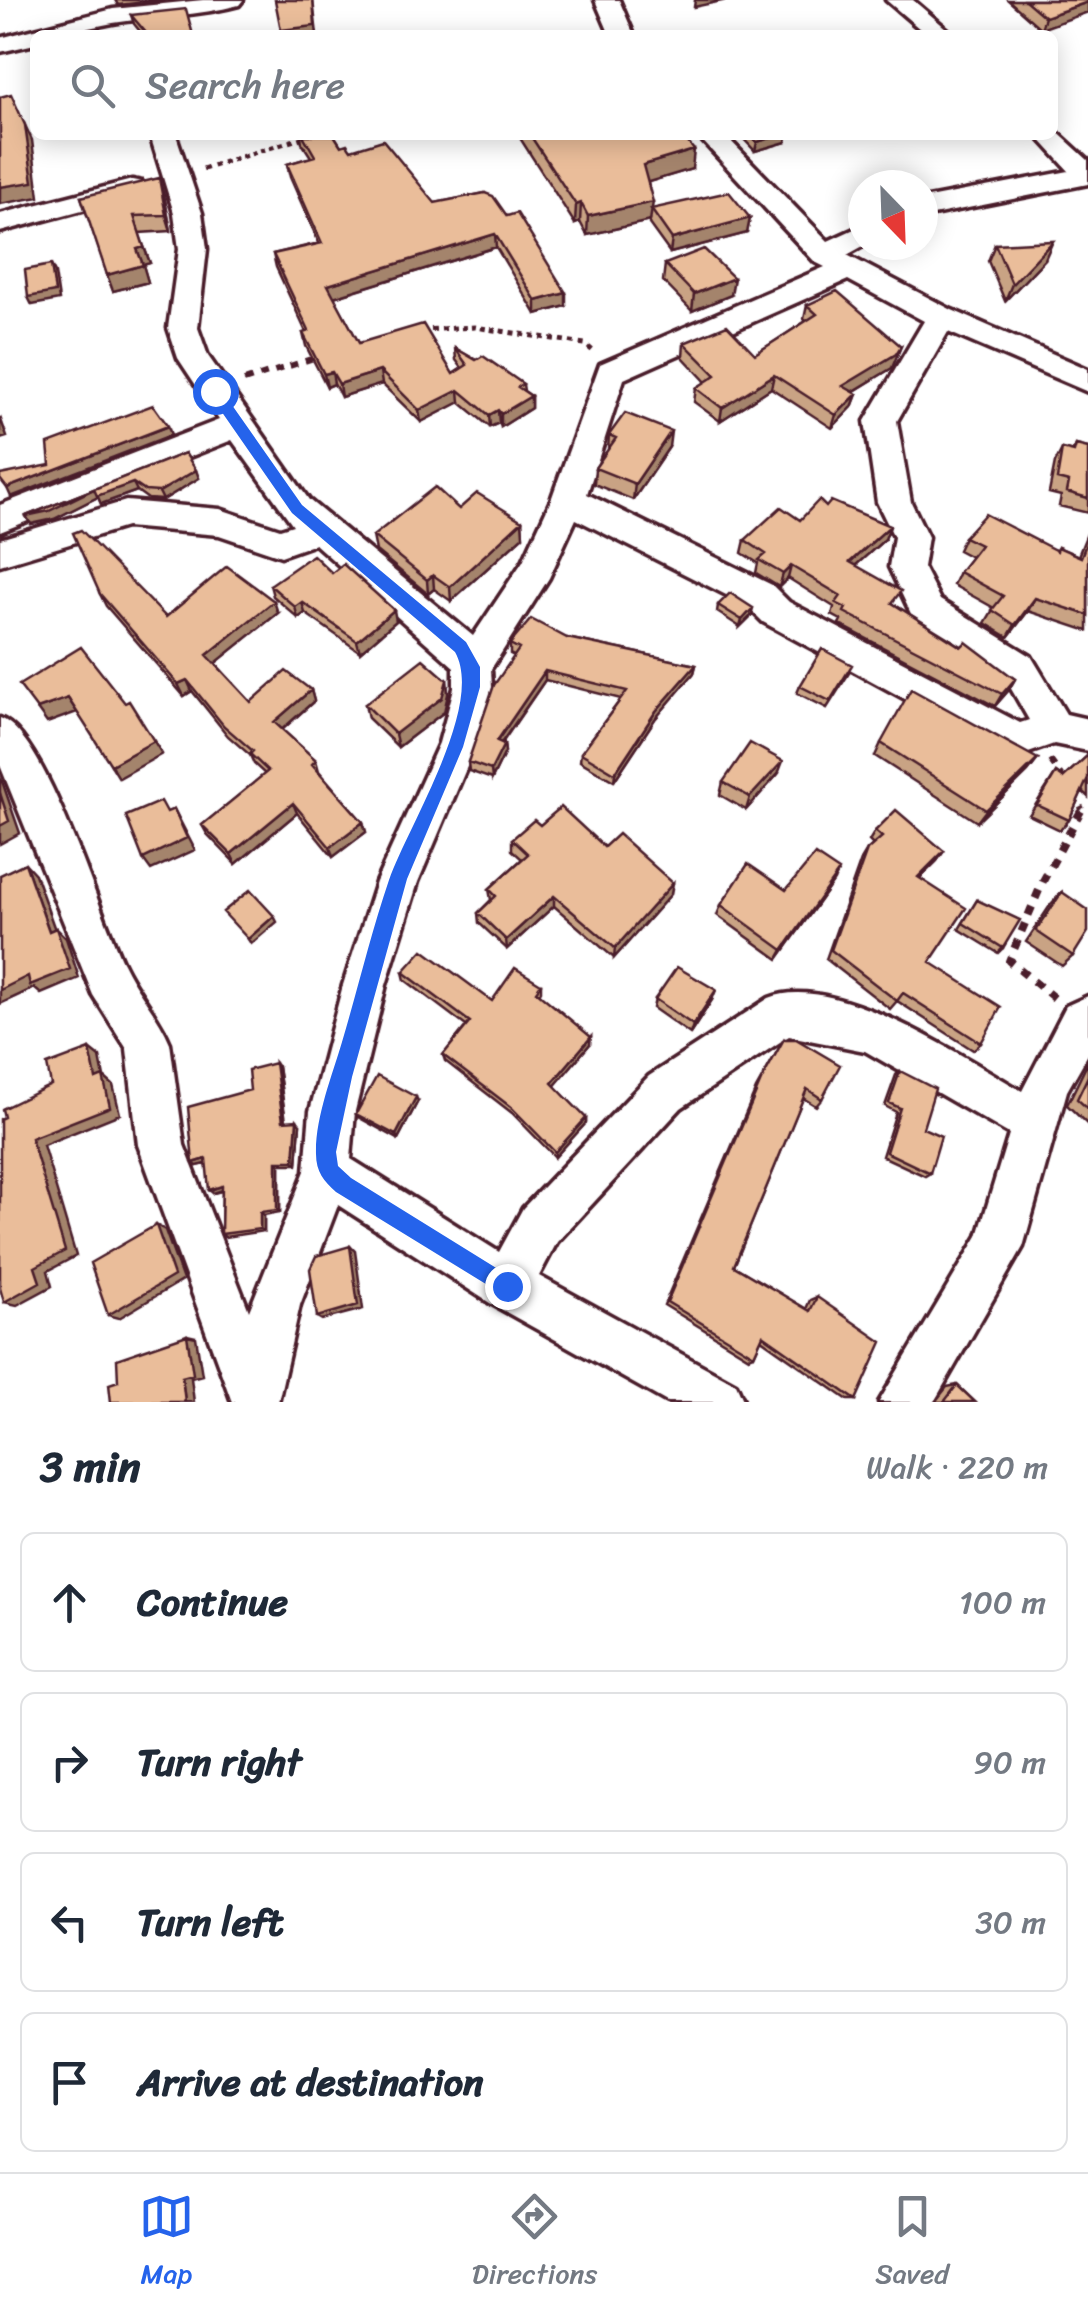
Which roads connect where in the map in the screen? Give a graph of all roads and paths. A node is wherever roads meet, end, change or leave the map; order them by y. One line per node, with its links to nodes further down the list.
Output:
1 (232, 0): 4 (street)
2 (607, 0): 7 (street)
3 (898, 0): 8 (street)
4 (191, 5): 5 (street)
5 (113, 17): 6 (street)
6 (62, 30)
7 (620, 30)
8 (936, 30)
9 (30, 38): 10 (street)
10 (0, 45)
11 (164, 140): 16 (street)
12 (296, 140): 16 (path)
13 (715, 140): 20 (street)
14 (1054, 140): 15 (street)
15 (1088, 175): 17 (street)
16 (174, 178): 18 (street); 26 (street)
17 (938, 205)
18 (0, 223)
19 (848, 250): 20 (street)
20 (837, 261): 21 (street); 24 (street)
21 (942, 318): 25 (street); 33 (street)
22 (420, 330): 24 (path)
23 (331, 352): 26 (path)
24 (611, 372): 28 (street)
25 (1088, 382)
26 (215, 391): 27 (street)
27 (237, 424): 29 (street); 30 (street)
28 (568, 500): 32 (street); 33 (street)
29 (0, 519)
30 (318, 529): 31 (street); 32 (street)
31 (0, 552)
32 (472, 667): 37 (street)
33 (1058, 732): 35 (path)
34 (0, 734): 39 (street)
35 (1085, 1019): 36 (street)
36 (1035, 1124): 38 (street); 41 (street)
37 (328, 1171): 38 (street); 39 (street)
38 (507, 1286): 40 (street)
39 (255, 1398)
40 (718, 1402)
41 (905, 1402)

